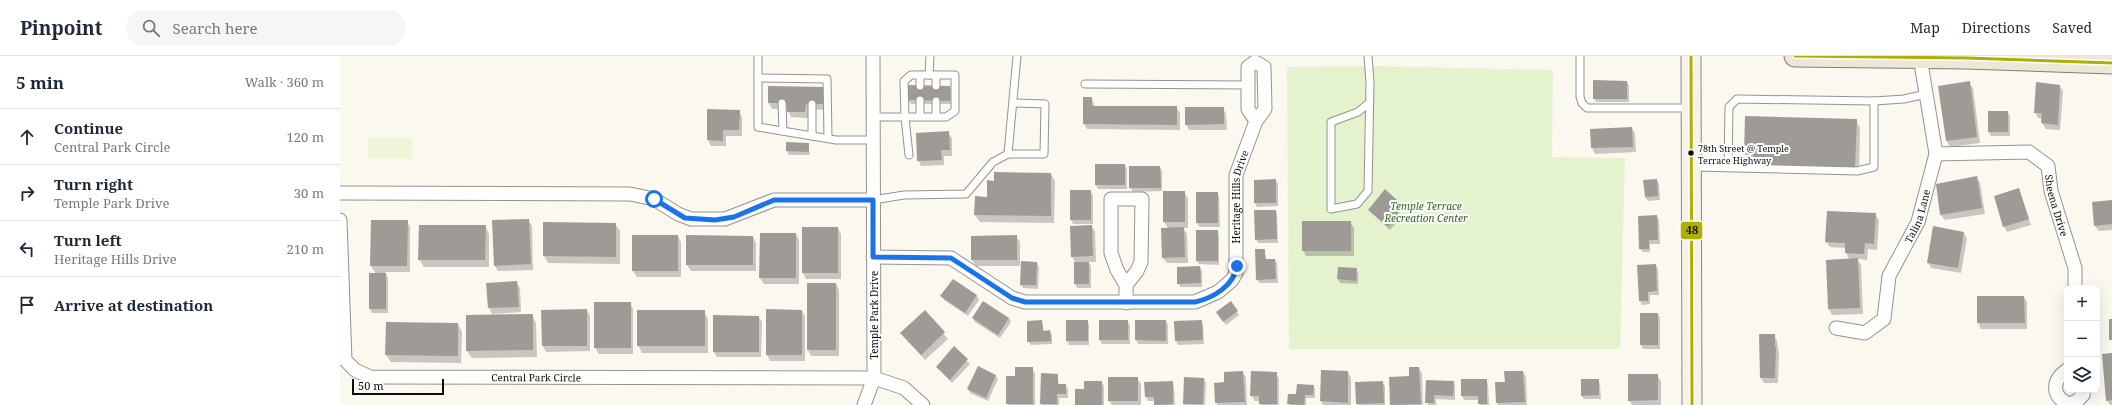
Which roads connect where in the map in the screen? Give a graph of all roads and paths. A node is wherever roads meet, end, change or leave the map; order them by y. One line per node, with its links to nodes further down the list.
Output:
1 (758, 56): 15 (lane)
2 (873, 56): 33 (street, Temple Park Drive)
3 (930, 56): 14 (lane)
4 (1017, 56): 29 (lane)
5 (1368, 56): 30 (lane)
6 (1580, 56): 32 (lane)
7 (1691, 56): 32 (street)
8 (1795, 56): 9 (main road)
9 (1920, 57): 10 (main road); 24 (street, Talina Lane)
10 (1966, 57): 12 (main road)
11 (1255, 59): 19 (street, Heritage Hills Drive); 37 (street, Heritage Hills Drive)
12 (2112, 63)
13 (920, 75): 14 (lane); 21 (lane); 34 (lane)
14 (933, 75): 22 (lane); 36 (lane)
15 (758, 78): 16 (lane); 38 (lane)
16 (782, 78): 17 (lane); 20 (lane)
17 (812, 79): 23 (lane); 40 (lane)
18 (1085, 84): 19 (lane)
19 (1248, 84): 37 (street, Heritage Hills Drive)
20 (782, 86)
21 (920, 86)
22 (936, 86)
23 (812, 87)
24 (1926, 94): 27 (lane); 43 (street, Talina Lane)
25 (920, 100): 35 (lane)
26 (936, 101): 36 (lane)
27 (1874, 101): 46 (lane); 46 (lane)
28 (782, 103): 38 (lane)
29 (1014, 103): 42 (lane); 42 (lane)
30 (1369, 103): 30 (lane)
31 (812, 104): 39 (lane)
32 (1690, 108): 45 (street)
33 (873, 117): 34 (lane); 41 (street, Temple Park Drive)
34 (905, 117): 35 (lane); 44 (lane)
35 (920, 117): 36 (lane)
36 (936, 117)
37 (1256, 121): 53 (street, Heritage Hills Drive)
38 (783, 131): 39 (lane)
39 (812, 136): 40 (lane)
40 (828, 138): 41 (lane)
41 (873, 140): 48 (street, Temple Park Drive)
42 (1008, 154): 48 (lane)
43 (1936, 154): 52 (street, Sheena Drive); 55 (street, Talina Lane)
44 (909, 155)
45 (1691, 167): 46 (lane); 61 (street)
46 (1728, 168)
47 (340, 193): 48 (street)
48 (873, 200): 50 (street, Temple Park Drive)
49 (340, 220): 54 (street, Central Park Circle)
50 (873, 257): 53 (street, Heritage Hills Drive); 57 (street, Temple Park Drive)
51 (1126, 285): 51 (street); 53 (street)
52 (2075, 285)
53 (1126, 303)
54 (342, 323): 57 (street, Central Park Circle)
55 (1836, 328)
56 (2064, 374): 58 (street)
57 (874, 378): 59 (street, Temple Park Drive); 60 (street)
58 (2083, 393)
59 (864, 405)
60 (923, 405)
61 (1692, 405)

